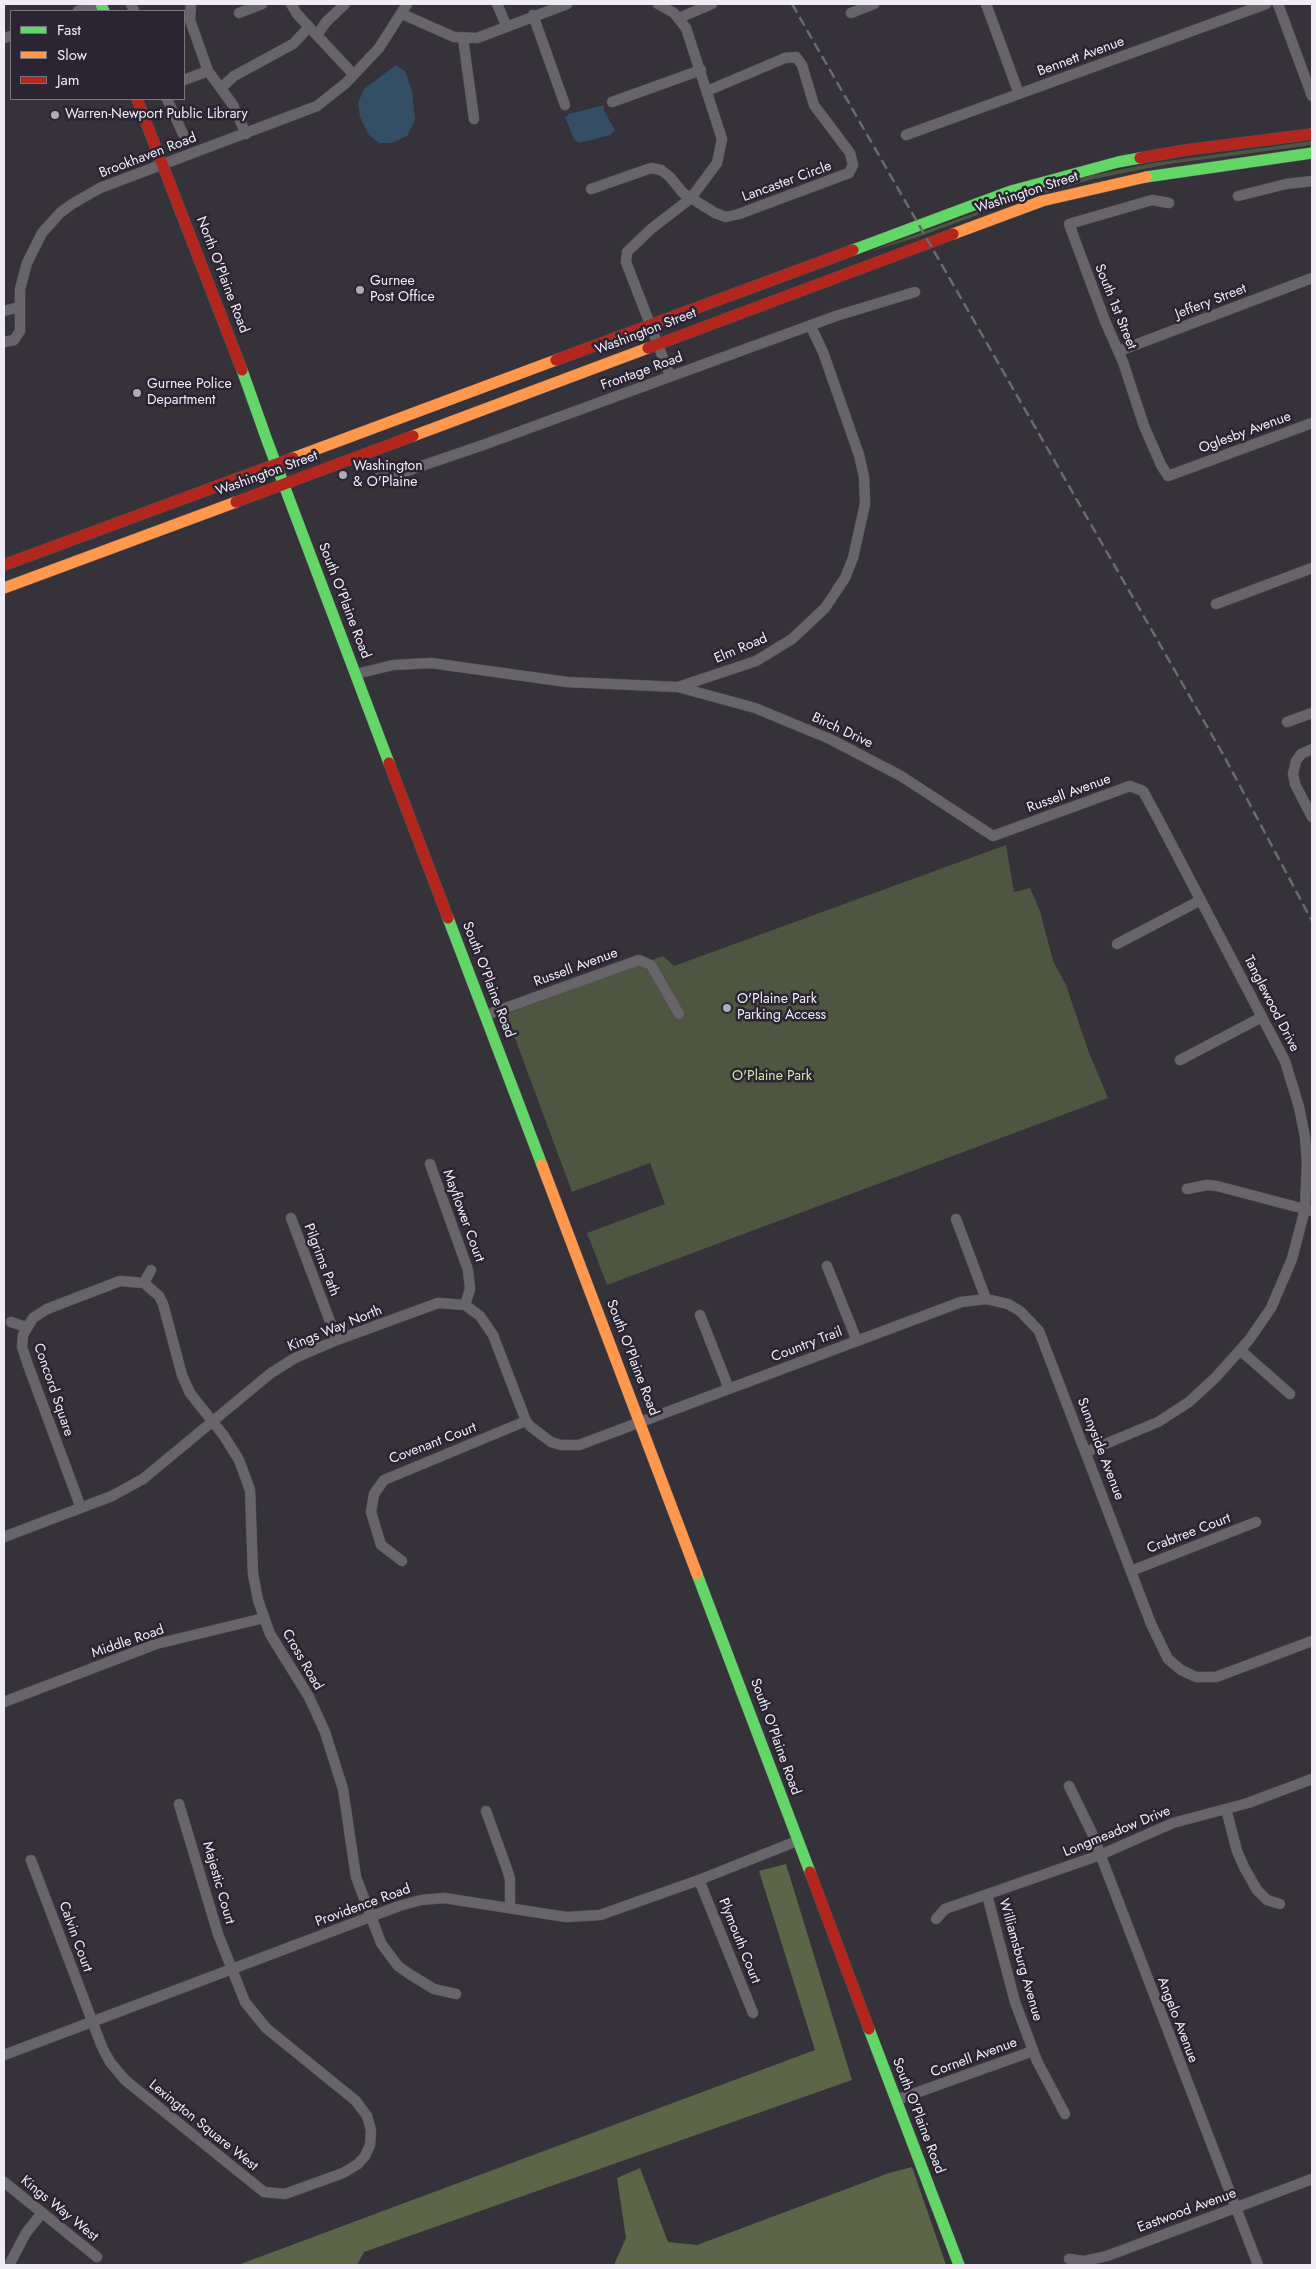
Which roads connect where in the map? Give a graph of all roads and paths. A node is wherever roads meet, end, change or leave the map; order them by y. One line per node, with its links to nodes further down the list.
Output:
1 (100, 4): 15 (street)
2 (191, 4): 25 (street)
3 (262, 4): 16 (street)
4 (291, 4): 22 (street)
5 (345, 4): 22 (street)
6 (407, 4): 18 (street, Brookhaven Road)
7 (497, 4): 21 (street)
8 (568, 4): 19 (street)
9 (659, 4): 20 (street)
10 (712, 4): 20 (street)
11 (874, 4): 17 (street)
12 (986, 4): 30 (street)
13 (1266, 4): 30 (street, Bennett Avenue)
14 (1278, 4): 31 (street)
15 (81, 10)
16 (239, 13)
17 (851, 13)
18 (402, 14): 23 (street); 26 (street, Brookhaven Road)
19 (533, 15): 21 (street); 35 (street)
20 (679, 18): 24 (street)
21 (507, 27): 23 (street)
22 (313, 31): 26 (street); 28 (street)
23 (463, 38): 36 (street)
24 (701, 70): 29 (street); 34 (street)
25 (208, 71): 27 (street); 28 (street)
26 (354, 75): 38 (street, Brookhaven Road)
27 (185, 80)
28 (221, 88): 38 (street)
29 (708, 91): 46 (street); 46 (street, Lancaster Circle)
30 (1019, 94): 40 (street, Bennett Avenue)
31 (1312, 96)
32 (137, 100): 42 (main road, North O'Plaine Road)
33 (167, 100): 37 (street)
34 (612, 102)
35 (565, 105)
36 (474, 119)
37 (183, 134)
38 (246, 134): 42 (street, Brookhaven Road)
39 (1312, 134): 52 (main road, Washington Street)
40 (906, 135)
41 (1312, 153): 55 (main road, Washington Street)
42 (164, 164): 50 (street, Brookhaven Road); 59 (main road, North O'Plaine Road)
43 (1312, 181): 45 (street)
44 (591, 189): 46 (street)
45 (1238, 196)
46 (691, 198): 52 (street)
47 (1169, 203): 56 (street, South 1st Street)
48 (1312, 278): 56 (street, Jeffery Street)
49 (915, 292): 53 (street, Frontage Road)
50 (19, 307): 51 (street); 54 (street, Brookhaven Road)
51 (4, 311)
52 (651, 325): 55 (street); 59 (main road, Washington Street)
53 (810, 327): 57 (street, Frontage Road); 68 (street, Elm Road)
54 (4, 342)
55 (658, 343): 57 (street); 62 (main road, Washington Street)
56 (1119, 351): 60 (street, South 1st Street)
57 (670, 376): 61 (street, Frontage Road)
58 (1312, 423): 60 (street, Oglesby Avenue)
59 (276, 463): 62 (main road, South O'Plaine Road); 63 (main road, Washington Street)
60 (1188, 469)
61 (378, 478)
62 (284, 484): 65 (main road, Washington Street); 67 (main road, South O'Plaine Road)
63 (4, 565)
64 (1312, 568): 66 (street)
65 (4, 588)
66 (1216, 604)
67 (356, 674): 68 (street, Elm Road); 78 (main road, South O'Plaine Road)
68 (678, 687): 74 (street, Birch Drive)
69 (1312, 712): 70 (street)
70 (1287, 722)
71 (1312, 749): 73 (street)
72 (1155, 813): 74 (street, Russell Avenue); 75 (street, Tanglewood Drive)
73 (1312, 817)
74 (982, 828)
75 (1201, 900): 76 (street); 79 (street, Tanglewood Drive)
76 (1117, 944)
77 (679, 1014): 78 (street, Russell Avenue)
78 (486, 1015): 101 (main road, South O'Plaine Road)
79 (1262, 1017): 80 (street); 83 (street, Tanglewood Drive)
80 (1180, 1060)
81 (430, 1164): 90 (street, Mayflower Court)
82 (1187, 1189): 83 (street)
83 (1309, 1210): 96 (street, Tanglewood Drive)
84 (291, 1218): 94 (street, Pilgrims Path)
85 (956, 1220): 89 (street)
86 (827, 1266): 95 (street)
87 (151, 1270): 88 (street)
88 (144, 1283): 93 (street, Concord Square); 100 (street)
89 (986, 1299): 95 (street, Country Trail); 102 (street, Sunnyside Avenue)
90 (465, 1305): 94 (street, Kings Way North); 99 (street)
91 (700, 1315): 97 (street)
92 (11, 1322): 93 (street)
93 (26, 1327): 103 (street, Concord Square)
94 (337, 1340): 100 (street, Kings Way North)
95 (857, 1341): 97 (street, Country Trail)
96 (1240, 1350): 98 (street); 102 (street, Tanglewood Drive)
97 (729, 1389): 101 (street, Country Trail)
98 (1290, 1394)
99 (526, 1421): 101 (street); 106 (street, Covenant Court)
100 (212, 1422): 103 (street, Kings Way North); 108 (street, Cross Road)
101 (640, 1423): 116 (main road, South O'Plaine Road)
102 (1086, 1452): 107 (street, Sunnyside Avenue)
103 (82, 1508): 105 (street, Kings Way North)
104 (1256, 1522): 107 (street, Crabtree Court)
105 (4, 1537)
106 (402, 1561)
107 (1131, 1571): 109 (street, Sunnyside Avenue)
108 (264, 1618): 110 (street, Middle Road); 123 (street, Cross Road)
109 (1312, 1640)
110 (4, 1702)
111 (1312, 1779): 114 (street, Longmeadow Drive)
112 (1069, 1786): 117 (street, Angelo Avenue)
113 (179, 1804): 125 (street, Majestic Court)
114 (1226, 1809): 117 (street, Longmeadow Drive); 121 (street)
115 (486, 1811): 122 (street)
116 (797, 1841): 119 (street, Providence Road); 131 (main road, South O'Plaine Road)
117 (1100, 1855): 120 (street, Longmeadow Drive); 136 (street, Angelo Avenue)
118 (32, 1860): 128 (street, Calvin Court)
119 (699, 1880): 122 (street, Providence Road); 127 (street, Plymouth Court)
120 (987, 1895): 124 (street, Longmeadow Drive); 129 (street, Williamsburg Avenue)
121 (1280, 1904)
122 (510, 1908): 123 (street, Providence Road)
123 (370, 1916): 125 (street, Providence Road); 126 (street, Cross Road)
124 (936, 1918)
125 (232, 1970): 128 (street, Providence Road); 133 (street, Majestic Court)
126 (456, 1994)
127 (753, 2013)
128 (92, 2022): 130 (street, Providence Road); 133 (street, Lexington Square West)
129 (1033, 2051): 131 (street, Cornell Avenue); 132 (street, Williamsburg Avenue)
130 (4, 2055)
131 (896, 2100): 142 (main road, South O'Plaine Road)
132 (1065, 2114)
133 (328, 2178)
134 (1312, 2179): 136 (street, Eastwood Avenue)
135 (4, 2182): 137 (street, Kings Way West)
136 (1234, 2208): 140 (street, Eastwood Avenue); 143 (street, Angelo Avenue)
137 (41, 2214): 138 (street, Kings Way West); 141 (street)
138 (97, 2257)
139 (1069, 2259): 140 (street, Eastwood Avenue)
140 (1108, 2261)
141 (9, 2265)
142 (959, 2265)
143 (1258, 2265)

